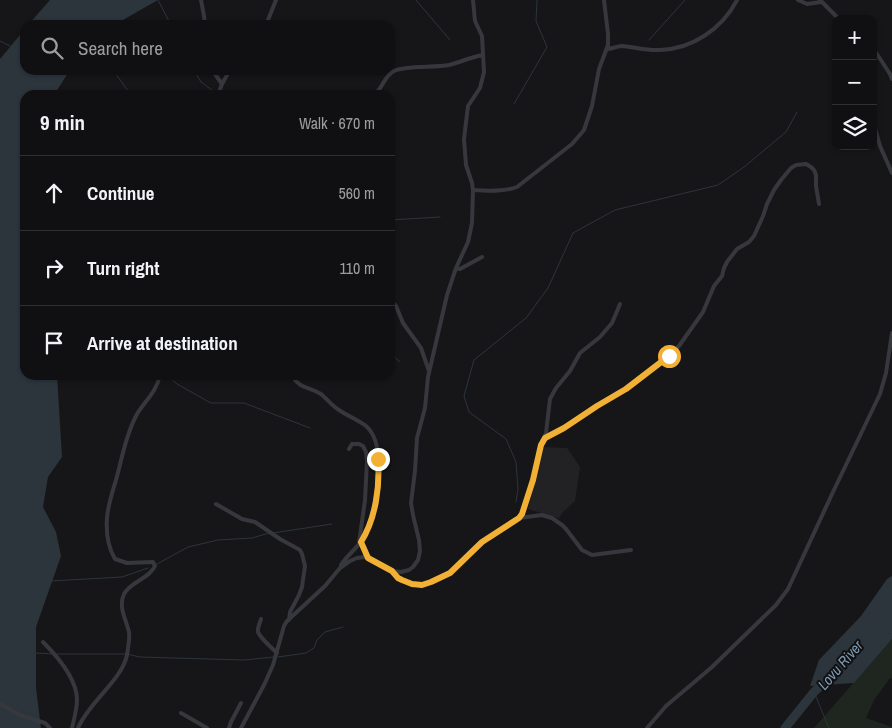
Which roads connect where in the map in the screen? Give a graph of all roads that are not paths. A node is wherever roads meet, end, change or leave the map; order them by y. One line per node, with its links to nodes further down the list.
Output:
1 (201, 0): 9 (street)
2 (276, 0): 10 (street)
3 (473, 0): 13 (street)
4 (604, 0): 11 (street)
5 (737, 0): 11 (street)
6 (798, 0): 7 (street)
7 (821, 1): 8 (street)
8 (835, 15)
9 (204, 20)
10 (268, 20)
11 (607, 49): 24 (street)
12 (877, 54): 18 (street)
13 (483, 55): 14 (street); 24 (street)
14 (395, 71)
15 (216, 75): 19 (street)
16 (227, 75): 19 (street)
17 (388, 75): 21 (street)
18 (892, 79)
19 (222, 84): 20 (street)
20 (220, 90)
21 (379, 90)
22 (877, 135): 23 (street)
23 (892, 173)
24 (473, 190): 27 (street)
25 (819, 204): 34 (street)
26 (482, 257): 27 (street)
27 (456, 268): 31 (street)
28 (620, 304): 34 (street)
29 (395, 305): 31 (street)
30 (892, 333): 56 (street)
31 (430, 372): 42 (street)
32 (159, 380): 52 (street)
33 (295, 380): 38 (street)
34 (545, 438): 37 (street)
35 (349, 449): 38 (street)
36 (216, 504): 44 (street)
37 (519, 518): 39 (street); 42 (street)
38 (360, 543): 40 (street); 41 (street)
39 (631, 550)
40 (368, 558): 41 (street); 42 (street)
41 (340, 568): 44 (street)
42 (392, 571)
43 (261, 619): 46 (street)
44 (289, 620): 46 (street)
45 (44, 642): 51 (street)
46 (277, 653): 55 (street)
47 (241, 703): 54 (street)
48 (0, 704): 50 (street)
49 (181, 713): 53 (street)
50 (50, 728)
51 (72, 728)
52 (78, 728)
53 (206, 728)
54 (229, 728)
55 (241, 728)
56 (647, 728)

